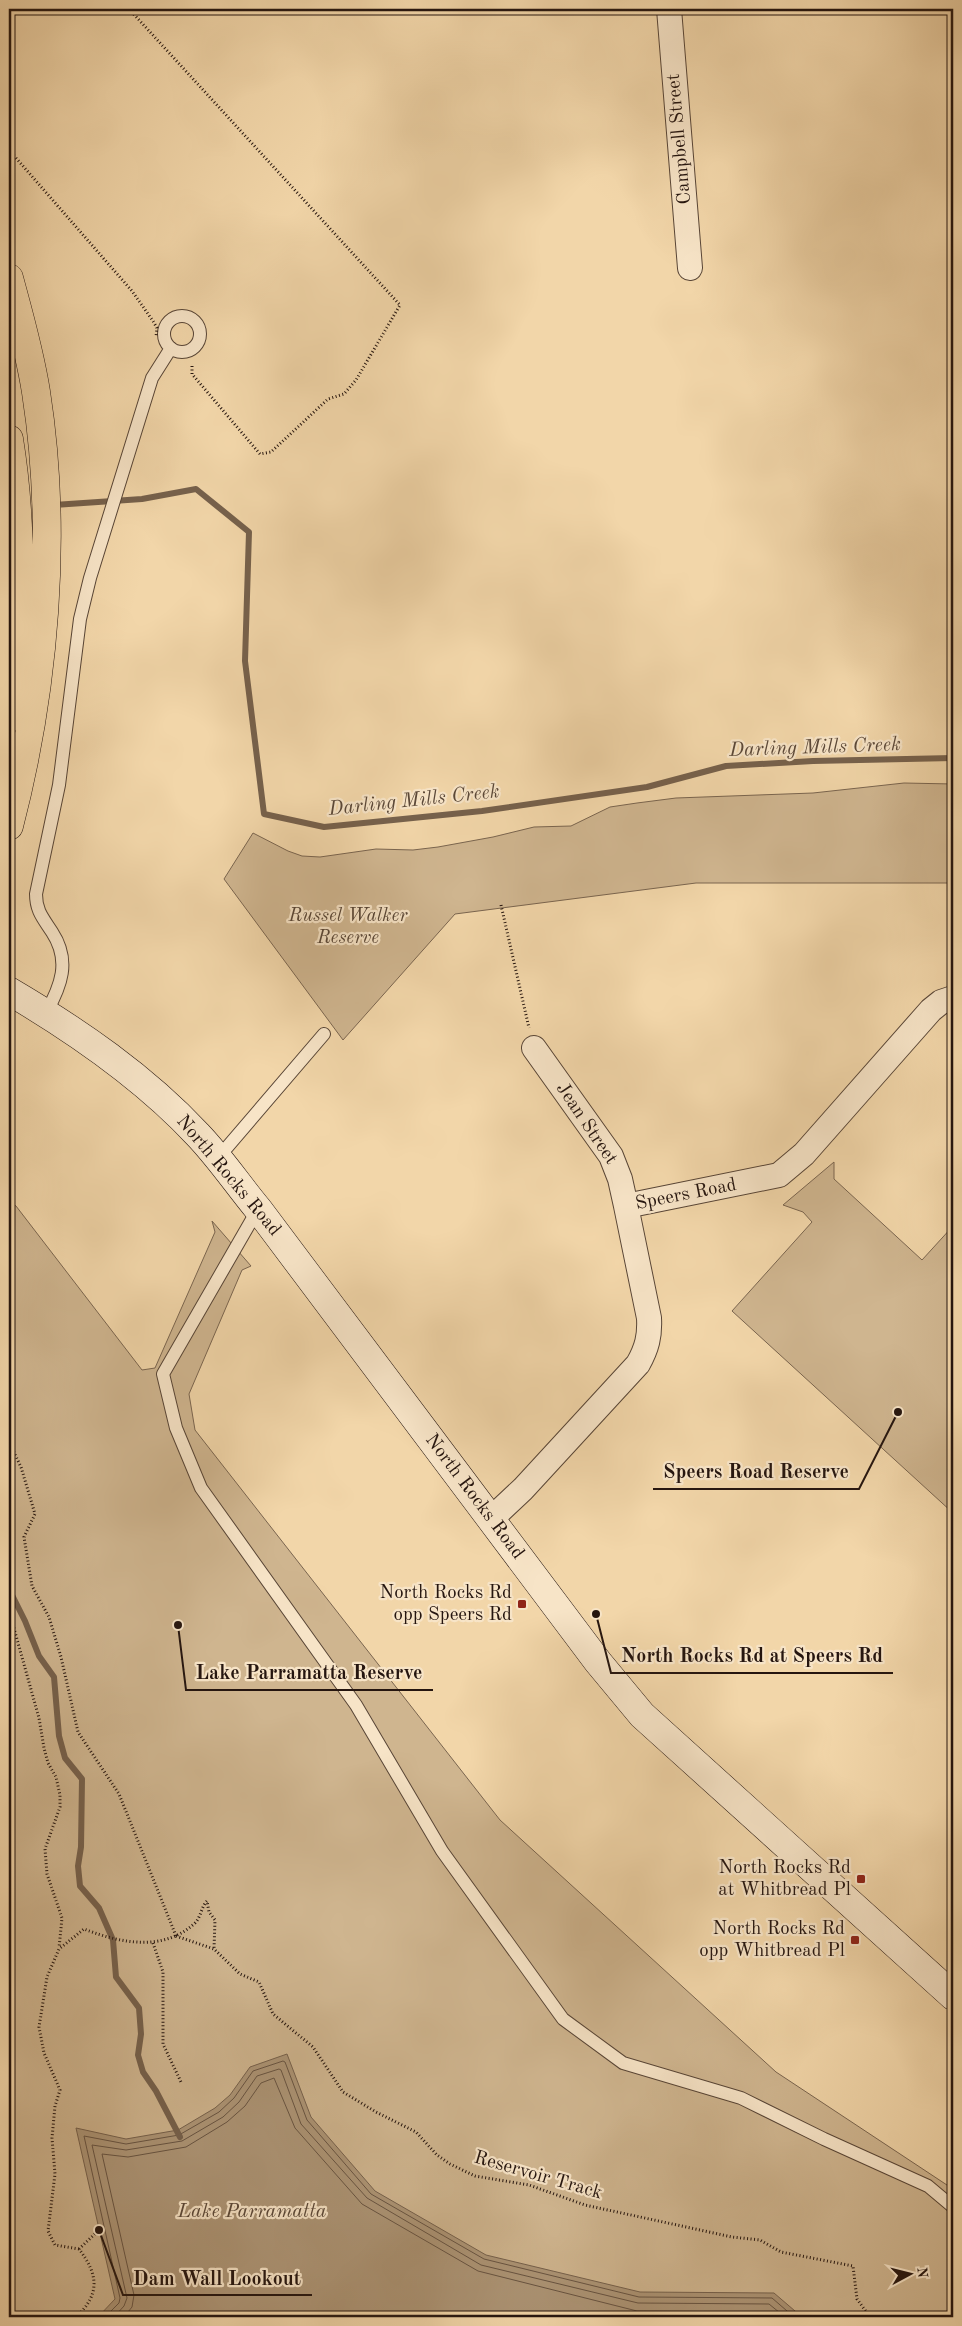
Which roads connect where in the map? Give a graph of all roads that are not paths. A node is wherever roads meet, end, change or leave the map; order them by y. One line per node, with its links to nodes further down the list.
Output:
1 (669, 9): 2 (street, Campbell Street)
2 (690, 268)
3 (9, 278): 6 (highway)
4 (171, 348): 11 (lane)
5 (9, 442): 6 (highway)
6 (32, 564): 7 (highway); 8 (highway)
7 (9, 718)
8 (9, 826)
9 (9, 991): 11 (main road, North Rocks Road)
10 (953, 998): 15 (street, Speers Road)
11 (46, 1013): 14 (main road, North Rocks Road)
12 (324, 1034): 14 (lane)
13 (534, 1048): 15 (street, Jean Street)
14 (217, 1159): 16 (main road, North Rocks Road)
15 (626, 1206): 17 (street, Speers Road)
16 (258, 1209): 17 (main road, North Rocks Road); 19 (lane)
17 (491, 1518): 18 (main road, North Rocks Road)
18 (951, 1991)
19 (953, 2207)

